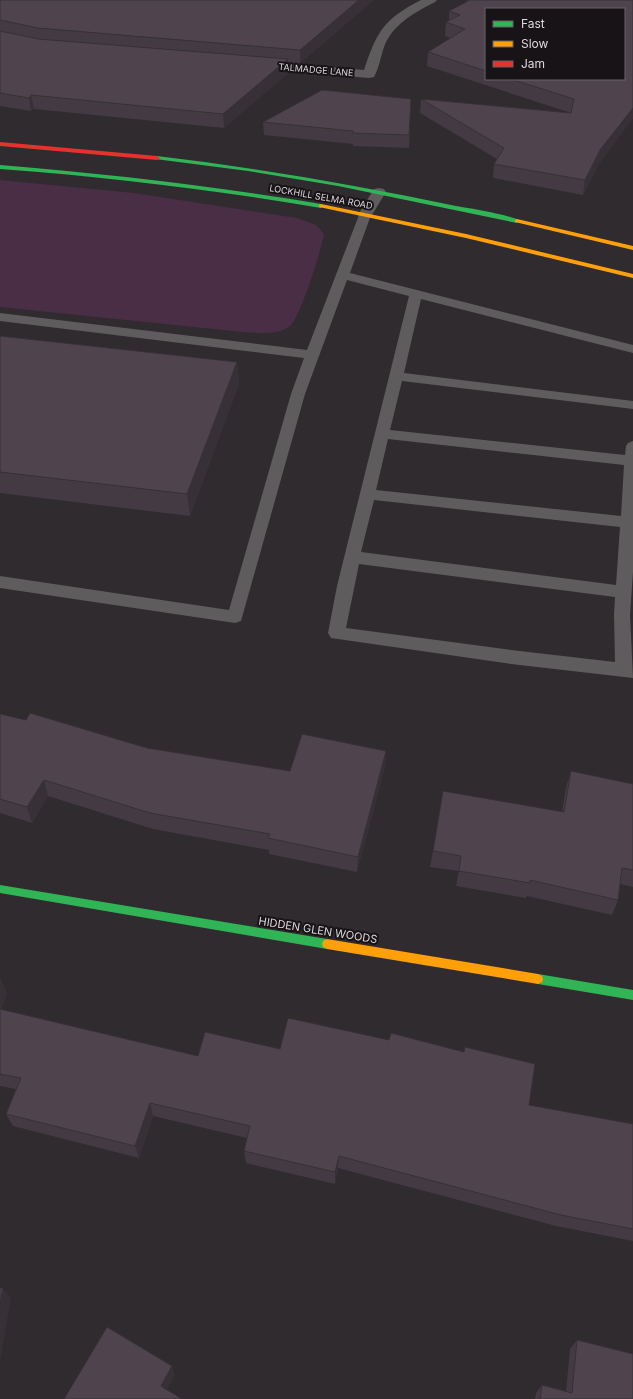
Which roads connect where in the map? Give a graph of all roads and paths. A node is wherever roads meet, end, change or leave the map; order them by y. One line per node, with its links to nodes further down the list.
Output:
1 (431, 0): 2 (street, TALMADGE LANE)
2 (244, 64)
3 (0, 144): 5 (main road, LOCKHILL SELMA ROAD)
4 (0, 167): 6 (main road, LOCKHILL SELMA ROAD)
5 (379, 192): 6 (street); 7 (main road, LOCKHILL SELMA ROAD)
6 (365, 215): 8 (lane); 9 (main road, LOCKHILL SELMA ROAD)
7 (633, 248)
8 (342, 275): 10 (lane); 13 (lane)
9 (633, 276)
10 (416, 293): 12 (lane); 14 (lane)
11 (0, 317): 13 (lane)
12 (633, 349)
13 (312, 355): 21 (lane)
14 (396, 376): 15 (lane); 16 (lane)
15 (633, 406)
16 (382, 434): 17 (lane); 18 (lane)
17 (633, 453): 19 (lane)
18 (367, 494): 19 (lane); 20 (lane)
19 (628, 522): 22 (lane)
20 (352, 557): 22 (lane); 24 (lane)
21 (0, 582)
22 (624, 592): 23 (lane)
23 (628, 616): 24 (lane)
24 (628, 670)
25 (0, 889): 26 (main road, HIDDEN GLEN WOODS)
26 (633, 995)

